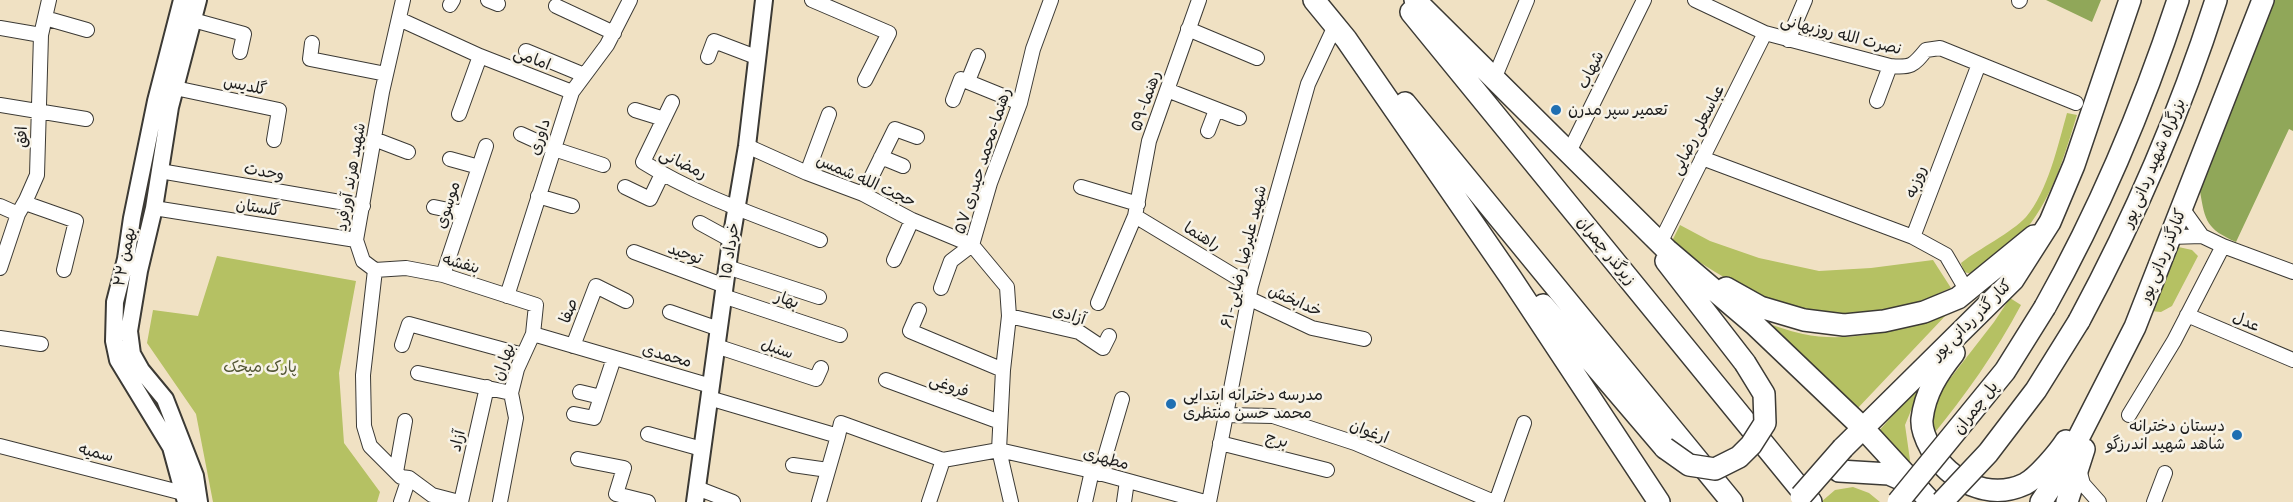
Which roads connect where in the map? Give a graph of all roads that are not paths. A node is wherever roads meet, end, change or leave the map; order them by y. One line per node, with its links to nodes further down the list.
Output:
1 (49, 0): 23 (street, افق)
2 (182, 0): 185 (street, ۲۲ بهمن)
3 (198, 0): 25 (street, ۲۲ بهمن)
4 (403, 0): 24 (street, شهید هرند آورفرد)
5 (630, 0): 29 (street, داوری)
6 (764, 0): 40 (street, ۱۵ خرداد)
7 (812, 0): 47 (street)
8 (1036, 0): 20 (street)
9 (1199, 0): 27 (street, ۵۹-رهنما)
10 (1314, 0): 30 (main road)
11 (1402, 0): 186 (main road, زیرگذر چمران)
12 (1415, 0): 46 (main road)
13 (1527, 0): 46 (street)
14 (1644, 0): 75 (street, شهاب)
15 (1805, 0): 33 (street)
16 (2178, 0): 131 (main road, بزرگراه شهید ردانی پور)
17 (2216, 0): 204 (main road, بزرگراه شهید ردانی پور, bridge)
18 (2263, 0): 97 (main road, کنارگذر ردانی پور)
19 (1702, 2): 31 (street, نصرت الله روزبهانی)
20 (1051, 3): 55 (street, ۵۷ رهنما-محمد حیدری)
21 (2126, 3): 102 (main road, کنار گذر ردانی پور)
22 (556, 6): 29 (street)
23 (45, 18): 28 (street); 32 (street, افق)
24 (399, 19): 37 (street, امامی); 44 (street, شهید هرند آورفرد)
25 (193, 20): 36 (street); 49 (street, ۲۲ بهمن)
26 (0, 28): 32 (street)
27 (1188, 29): 41 (street); 50 (street, ۵۹-رهنما)
28 (87, 30)
29 (614, 33): 45 (street, داوری)
30 (1340, 33): 103 (main road); 125 (street, ۶۱-شهید علیرضا رضایی); 202 (main road)
31 (1765, 33): 33 (street, نصرت الله روزبهانی); 77 (street, عباسعلی رضایی)
32 (41, 35): 60 (street, افق)
33 (1788, 40): 43 (street, نصرت الله روزبهانی)
34 (312, 42): 44 (street)
35 (526, 51): 45 (street)
36 (240, 52)
37 (480, 56): 51 (street, امامی); 61 (street)
38 (978, 56): 48 (street)
39 (708, 57): 40 (street)
40 (756, 57): 72 (street, ۱۵ خرداد)
41 (1257, 58)
42 (1979, 64): 43 (street, نصرت الله روزبهانی); 56 (street, نصرت الله روزبهانی); 105 (street, روزبه)
43 (1890, 66): 53 (street)
44 (386, 74): 69 (street, شهید هرند آورفرد)
45 (584, 75): 51 (street, داوری)
46 (1494, 79): 75 (main road)
47 (865, 80)
48 (964, 80): 52 (street); 55 (street)
49 (175, 88): 70 (street, گلدیس); 82 (street, ۲۲ بهمن)
50 (1167, 90): 59 (street); 98 (street, ۵۹-رهنما)
51 (572, 93): 73 (street, داوری)
52 (953, 100)
53 (1877, 101)
54 (672, 102): 65 (street, رمضانی)
55 (1020, 103): 110 (street, ۵۷ رهنما-محمد حیدری)
56 (2076, 103)
57 (0, 105): 60 (street)
58 (635, 110): 65 (street)
59 (1216, 110): 63 (street); 66 (street)
60 (40, 112): 64 (street); 94 (street, افق)
61 (459, 114)
62 (829, 114): 83 (street)
63 (1239, 118)
64 (86, 119)
65 (664, 119): 84 (street, رمضانی)
66 (1208, 131)
67 (520, 134): 73 (street)
68 (917, 137): 76 (street)
69 (374, 139): 74 (street); 91 (street, شهید هرند آورفرد)
70 (274, 140)
71 (486, 146): 81 (street, موسوی)
72 (747, 146): 83 (street, حجت الله شمس); 96 (street, ۱۵ خرداد)
73 (554, 149): 79 (street); 88 (street, داوری)
74 (408, 152)
75 (1568, 154): 89 (main road)
76 (881, 157): 80 (street); 87 (street)
77 (1702, 158): 105 (street); 111 (street, عباسعلی رضایی)
78 (450, 159): 81 (street)
79 (603, 165)
80 (903, 166)
81 (478, 167): 99 (street, موسوی)
82 (160, 171): 91 (street, وحدت); 95 (street, ۲۲ بهمن)
83 (807, 173): 87 (street, حجت الله شمس)
84 (662, 174): 85 (street); 96 (street, رمضانی)
85 (625, 187)
86 (1080, 187): 98 (street)
87 (863, 194): 100 (street, حجت الله شمس)
88 (538, 196): 92 (street); 126 (street, داوری)
89 (1621, 205): 103 (main road, bridge); 111 (main road)
90 (0, 206): 94 (street)
91 (363, 206): 107 (street, شهید هرند آورفرد)
92 (572, 206)
93 (434, 207): 99 (street)
94 (21, 208): 116 (street, افق); 117 (street)
95 (154, 208): 107 (street, گلستان); 187 (street, ۲۲ بهمن)
96 (737, 208): 108 (street, ۱۵ خرداد); 109 (street, رمضانی)
97 (2182, 208): 104 (street); 106 (main road, کنارگذر ردانی پور)
98 (1136, 210): 125 (street, راهنما); 129 (street, ۵۹-رهنما)
99 (463, 213): 120 (street, موسوی)
100 (912, 220): 110 (street, حجت الله شمس); 114 (street)
101 (699, 222): 108 (street)
102 (2050, 222): 121 (main road, کنار گذر ردانی پور); 124 (main road)
103 (1476, 227): 171 (main road)
104 (2202, 236): 106 (street); 112 (street)
105 (1913, 237): 124 (street)
106 (2170, 237): 136 (main road, کنارگذر ردانی پور)
107 (356, 240): 118 (street, شهید هرند آورفرد)
108 (731, 240): 115 (street, ۱۵ خرداد)
109 (820, 240)
110 (972, 245): 122 (street); 135 (street, ۵۷ رهنما-محمد حیدری)
111 (1663, 246): 124 (main road); 165 (main road)
112 (2223, 246): 119 (street); 134 (street)
113 (634, 252): 123 (street, توحید)
114 (894, 260)
115 (727, 267): 123 (street, ۱۵ خرداد); 127 (street)
116 (0, 268)
117 (64, 270)
118 (375, 270): 120 (street, بنفشه); 181 (street)
119 (2293, 272)
120 (443, 275): 126 (street, بنفشه)
121 (2013, 280): 136 (main road); 165 (main road, کنار گذر ردانی پور)
122 (941, 288)
123 (724, 291): 138 (street, بهار); 140 (street, ۱۵ خرداد)
124 (1967, 291)
125 (1250, 292): 142 (street, خدابخش); 160 (street, ۶۱-شهید علیرضا رضایی)
126 (507, 296): 130 (street, بنفشه)
127 (819, 297)
128 (626, 301): 145 (street, صفا)
129 (1098, 303)
130 (536, 305): 137 (street, بهاران)
131 (2045, 307): 203 (main road, پل چمران, bridge)
132 (918, 310): 150 (street)
133 (670, 312): 140 (street)
134 (2187, 315): 148 (street, عدل); 161 (street)
135 (1009, 316): 139 (street, آزادی); 150 (street, ۵۷ رهنما-محمد حیدری)
136 (2135, 327): 176 (main road); 205 (main road, کنارگذر ردانی پور)
137 (533, 334): 145 (street, محمدی); 146 (street, بهاران)
138 (840, 335)
139 (1109, 336)
140 (718, 337): 149 (street, سنبل); 155 (street, ۱۵ خرداد)
141 (0, 338): 143 (street)
142 (1364, 339)
143 (41, 344)
144 (402, 345): 146 (street)
145 (573, 346): 147 (street, محمدی)
146 (523, 355): 156 (street, بهاران)
147 (614, 357): 155 (street, محمدی); 157 (street)
148 (2293, 360)
149 (821, 368)
150 (1003, 370): 163 (street, ۵۷ رهنما-محمد حیدری)
151 (418, 373): 153 (street)
152 (886, 380): 163 (street, فروغی)
153 (487, 387): 156 (street); 189 (street, آزاد)
154 (579, 392): 157 (street)
155 (710, 392): 167 (street, محمدی); 170 (street, ۱۵ خرداد)
156 (511, 393): 190 (street, بهاران)
157 (601, 397): 159 (street)
158 (1122, 399): 179 (street)
159 (574, 414)
160 (1226, 415): 168 (street, ۶۱-شهید علیرضا رضایی); 199 (street, ارغوان)
161 (2129, 415)
162 (405, 421): 181 (street)
163 (1000, 422): 172 (street, ۵۷ رهنما-محمد حیدری)
164 (1524, 423): 199 (street, ارغوان)
165 (1863, 428): 183 (main road); 186 (main road, کنار گذر ردانی پور, bridge)
166 (648, 434): 170 (street)
167 (838, 436): 174 (street); 177 (street)
168 (1220, 442): 178 (street, برج); 198 (street, ۶۱-شهید علیرضا رضایی)
169 (0, 446): 185 (street, سمیه)
170 (702, 449): 184 (street, ۱۵ خرداد)
171 (1626, 449): 200 (main road); 201 (main road)
172 (999, 450): 174 (street); 179 (street, مطهری); 195 (street, ۵۷ رهنما-محمد حیدری)
173 (578, 459): 191 (street)
174 (943, 460): 194 (street)
175 (793, 465): 177 (street)
176 (2078, 467): 206 (main road); 207 (street)
177 (828, 470): 193 (street)
178 (1327, 471)
179 (1096, 472): 182 (street, مطهری); 196 (street)
180 (2165, 473): 208 (street)
181 (402, 475): 188 (street); 189 (street)
182 (1127, 481): 197 (street); 198 (street, مطهری)
183 (1925, 494): 186 (main road, bridge)
184 (696, 495): 192 (street)
185 (185, 497)
186 (1803, 500)
187 (199, 502)
188 (401, 502)
189 (460, 502)
190 (500, 502)
191 (648, 502)
192 (733, 502)
193 (819, 502)
194 (929, 502)
195 (1011, 502)
196 (1085, 502)
197 (1124, 502)
198 (1207, 502)
199 (1495, 502)
200 (1647, 502)
201 (1659, 502)
202 (1732, 502)
203 (1898, 502)
204 (1942, 502)
205 (2041, 502)
206 (2067, 502)
207 (2098, 502)
208 (2154, 502)

